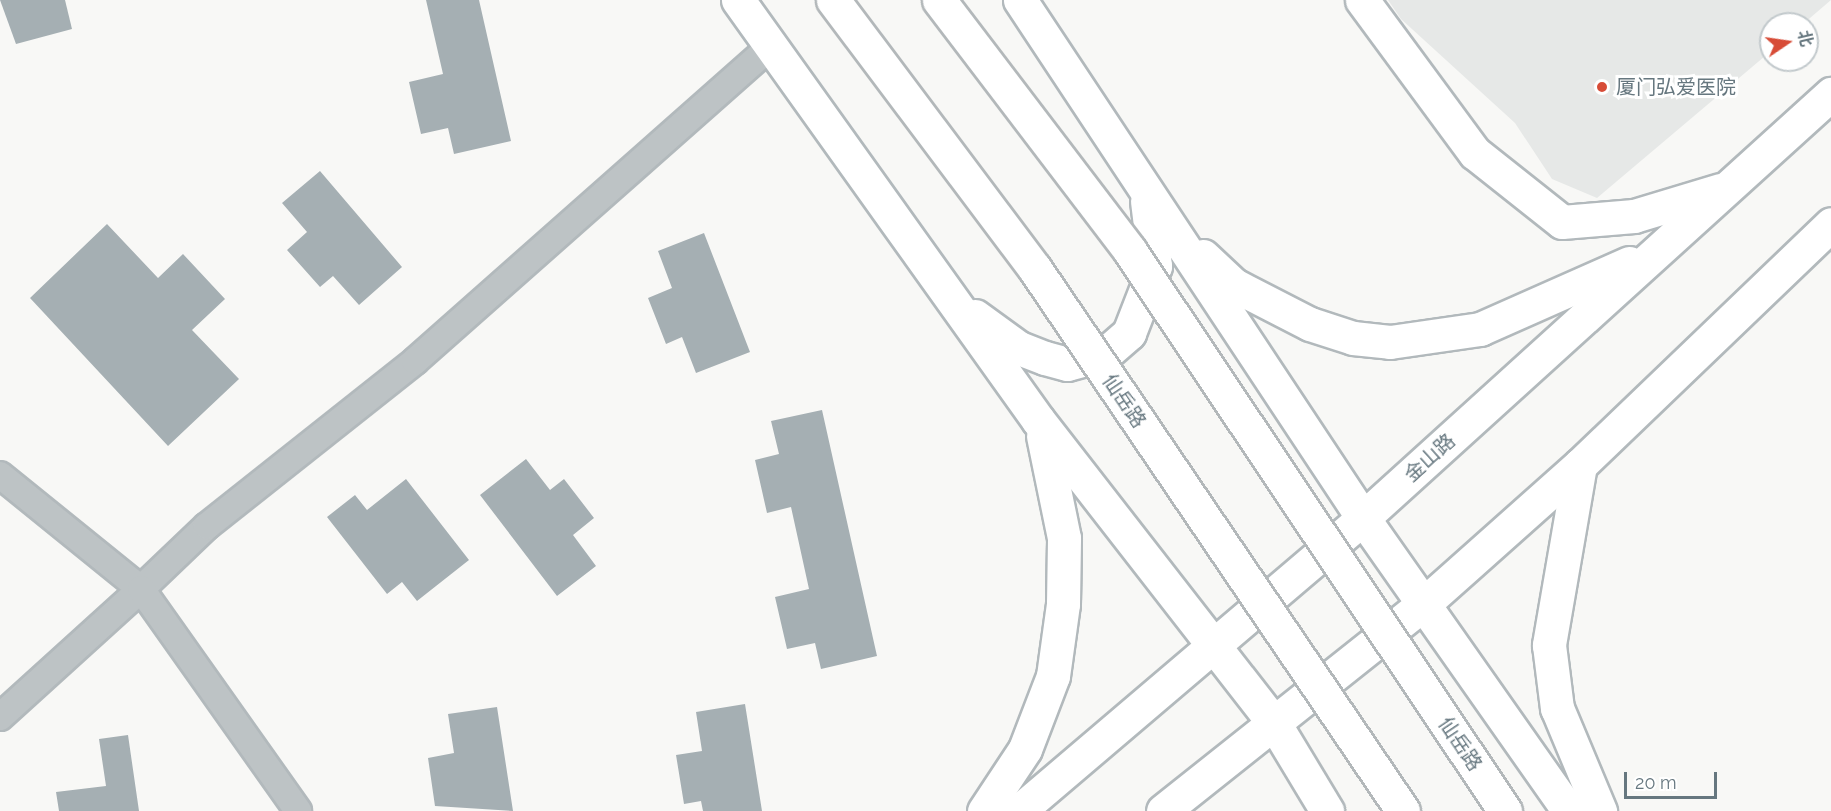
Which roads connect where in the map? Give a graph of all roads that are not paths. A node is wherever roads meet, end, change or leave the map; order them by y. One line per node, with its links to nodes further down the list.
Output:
1 (738, 0): 6 (main road)
2 (833, 0): 27 (main road, 仙岳路, bridge)
3 (939, 0): 28 (main road, 仙岳路, bridge)
4 (1020, 0): 9 (main road)
5 (1362, 0): 8 (main road)
6 (772, 45): 12 (main road); 17 (street)
7 (1831, 94): 8 (main road, 金山路)
8 (1726, 188): 11 (main road, 金山路)
9 (1154, 204): 11 (main road); 12 (main road); 16 (main road)
10 (1831, 224): 14 (main road)
11 (1683, 228): 16 (main road, 金山路)
12 (951, 299): 13 (main road)
13 (1038, 420): 19 (main road); 23 (main road)
14 (1580, 465): 18 (main road); 30 (main road)
15 (0, 475): 17 (street)
16 (1363, 518): 18 (main road); 19 (main road, 金山路)
17 (141, 589): 20 (street); 22 (street)
18 (1426, 602): 21 (main road); 29 (main road)
19 (1213, 645): 21 (main road); 24 (main road, 金山路)
20 (0, 717)
21 (1274, 723): 25 (main road); 26 (main road)
22 (298, 811)
23 (984, 811)
24 (1019, 811)
25 (1163, 811)
26 (1327, 811)
27 (1403, 811)
28 (1506, 811)
29 (1569, 811)
30 (1600, 811)

